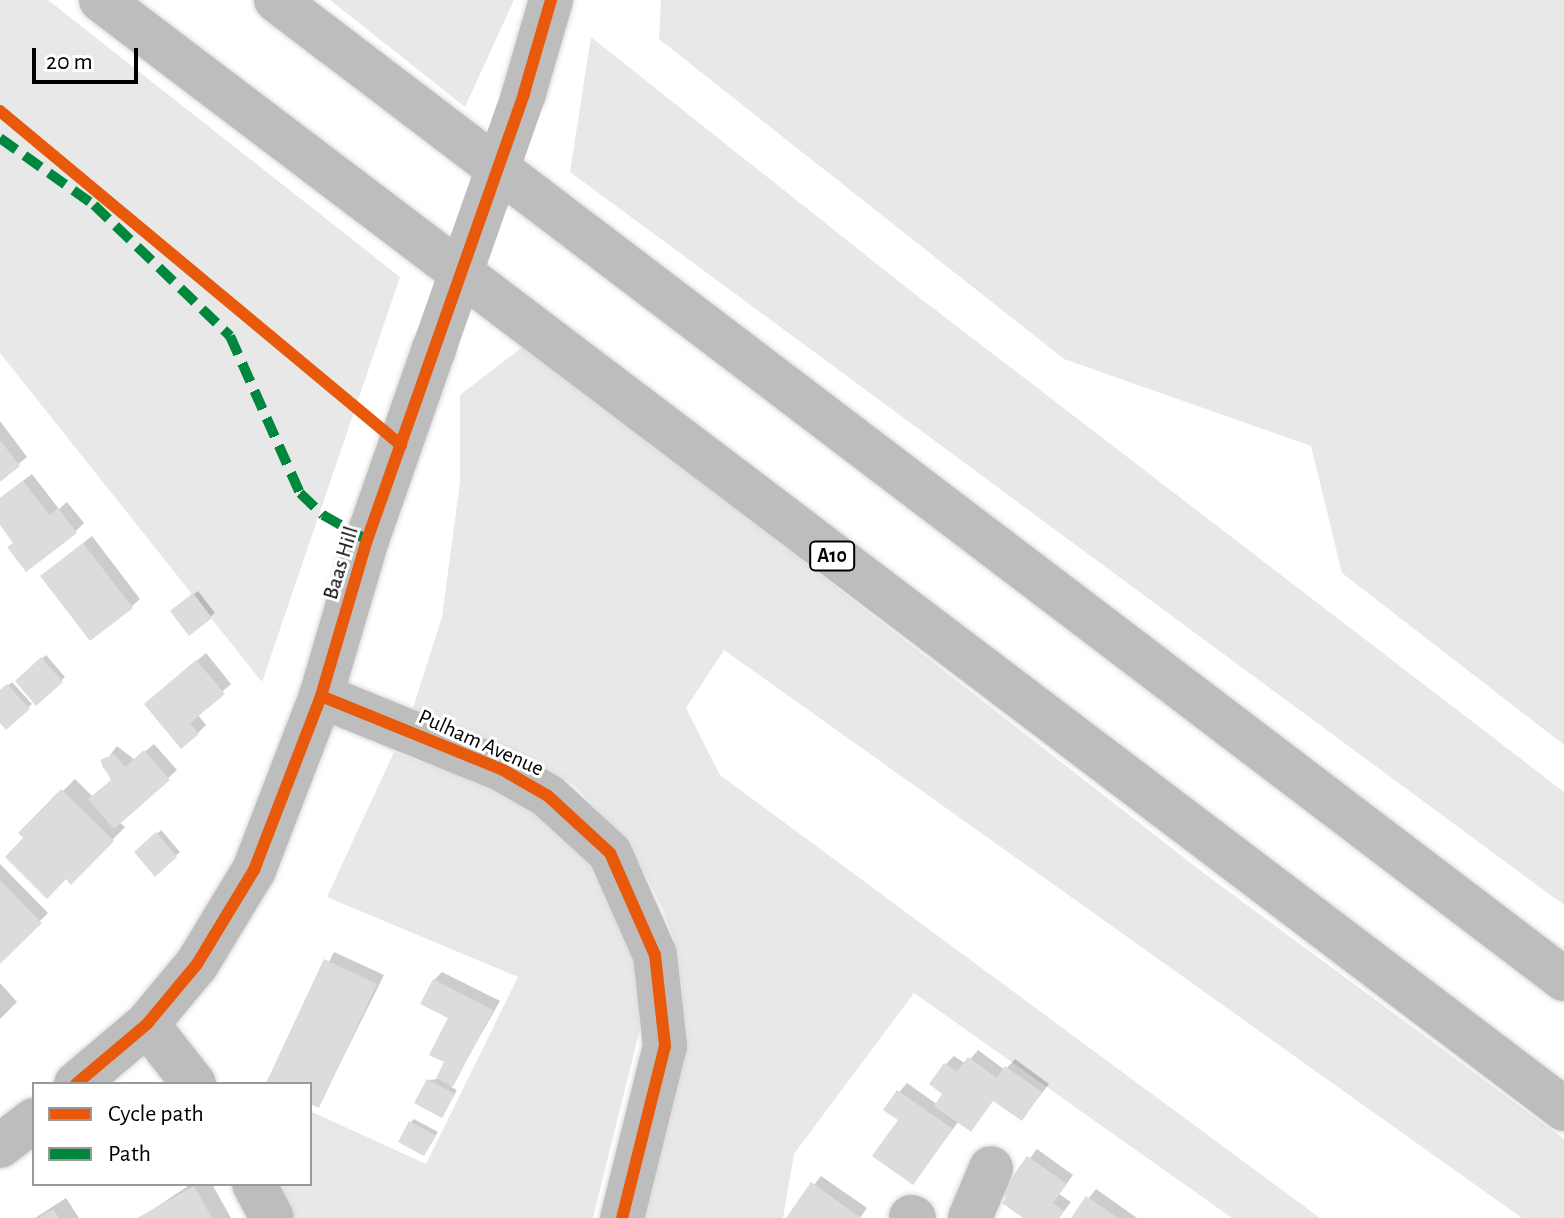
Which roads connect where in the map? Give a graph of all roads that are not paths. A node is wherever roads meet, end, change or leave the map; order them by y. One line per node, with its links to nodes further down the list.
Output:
1 (101, 0): 9 (main road, A10)
2 (276, 0): 5 (main road)
3 (551, 0): 4 (main road, Baas Hill, bridge)
4 (321, 696): 6 (main road, Baas Hill); 15 (main road, Pulham Avenue)
5 (1564, 979)
6 (147, 1024): 7 (main road, Baas Hill); 8 (main road)
7 (78, 1082)
8 (192, 1082)
9 (1564, 1109)
10 (32, 1122): 11 (main road)
11 (0, 1146)
12 (991, 1168): 16 (main road)
13 (255, 1186): 14 (main road)
14 (272, 1218)
15 (622, 1218)
16 (970, 1218)

